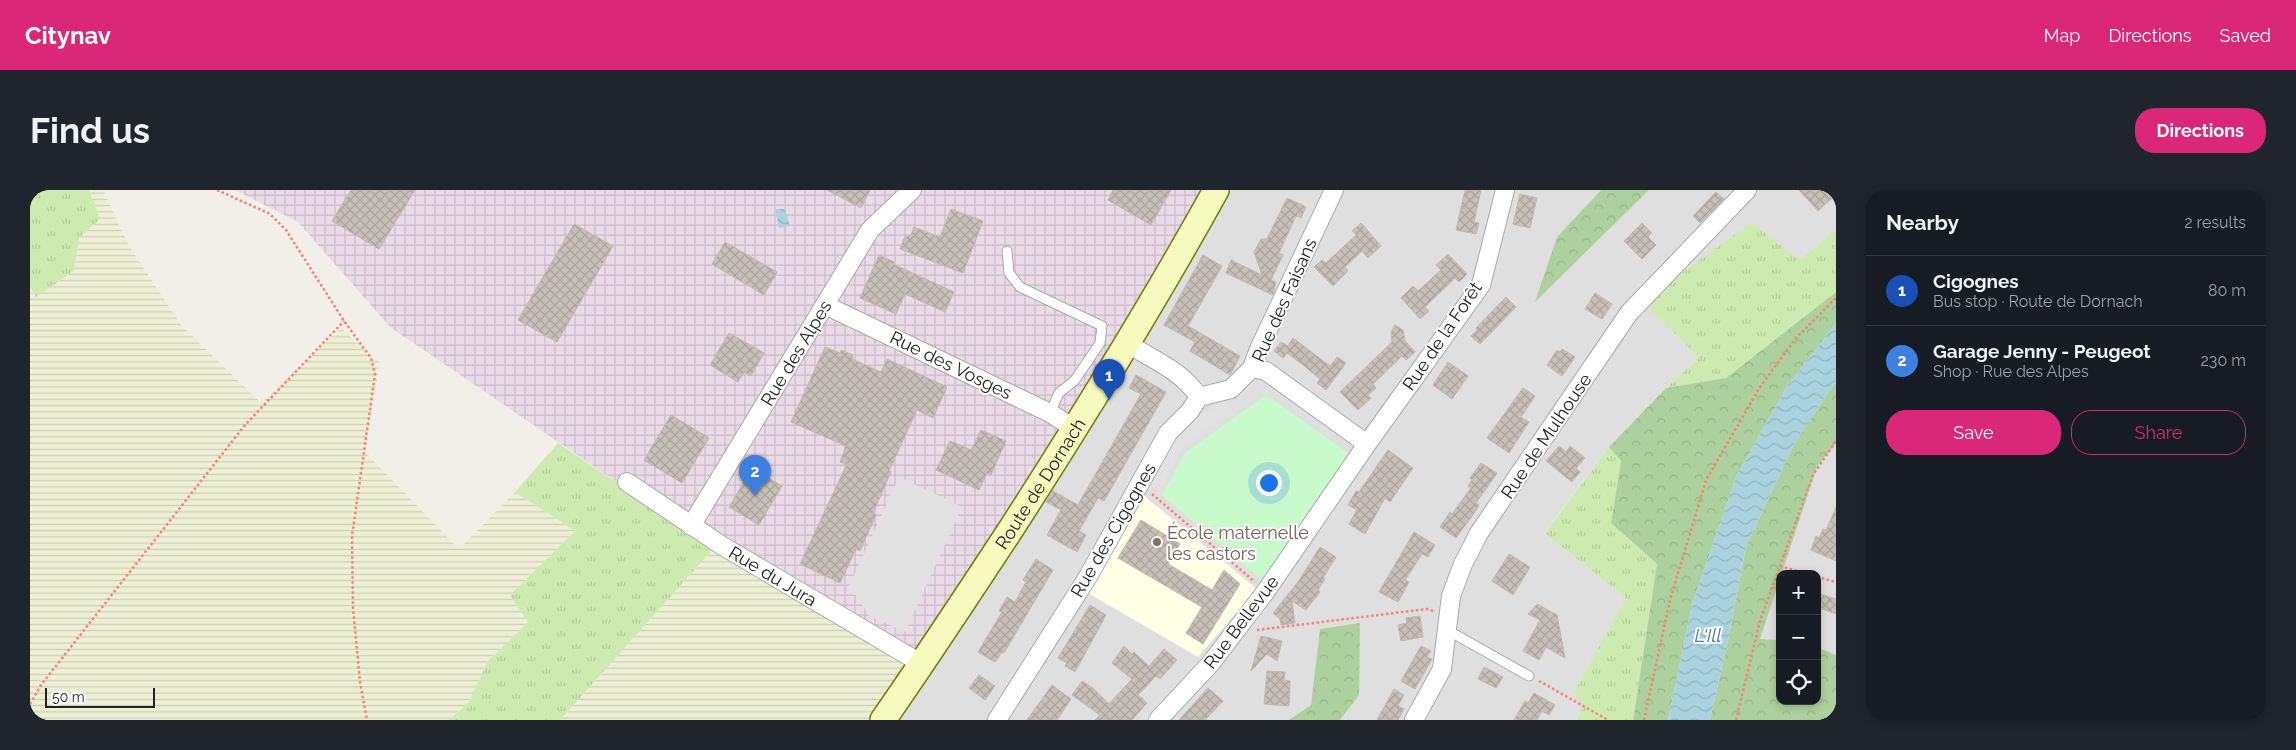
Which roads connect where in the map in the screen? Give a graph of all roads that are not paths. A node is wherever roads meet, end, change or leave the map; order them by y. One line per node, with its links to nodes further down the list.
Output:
1 (912, 190): 7 (street, Rue des Alpes)
2 (1216, 190): 8 (main road, Route de Dornach)
3 (1334, 190): 9 (street, Rue des Faisans)
4 (1504, 190): 13 (street, Rue de la Forêt)
5 (1747, 190): 16 (street, Rue de Mulhouse)
6 (1007, 251): 11 (lane)
7 (825, 305): 11 (street, Rue des Vosges); 15 (street, Rue des Alpes)
8 (1128, 344): 10 (street); 12 (main road, Route de Dornach)
9 (1252, 368): 10 (street); 13 (street, Rue des Faisans)
10 (1199, 397): 20 (street, Rue des Cigognes)
11 (1050, 413): 12 (street, Rue des Vosges)
12 (1075, 429): 17 (main road, Route de Dornach)
13 (1367, 444): 21 (street, Rue Bellevue)
14 (627, 482): 15 (street, Rue du Jura)
15 (692, 526): 17 (street, Rue du Jura)
16 (1447, 633): 18 (lane); 22 (street, Rue de Mulhouse)
17 (922, 664): 19 (main road, Route de Dornach)
18 (1529, 676)
19 (883, 720)
20 (996, 720)
21 (1158, 720)
22 (1414, 720)

